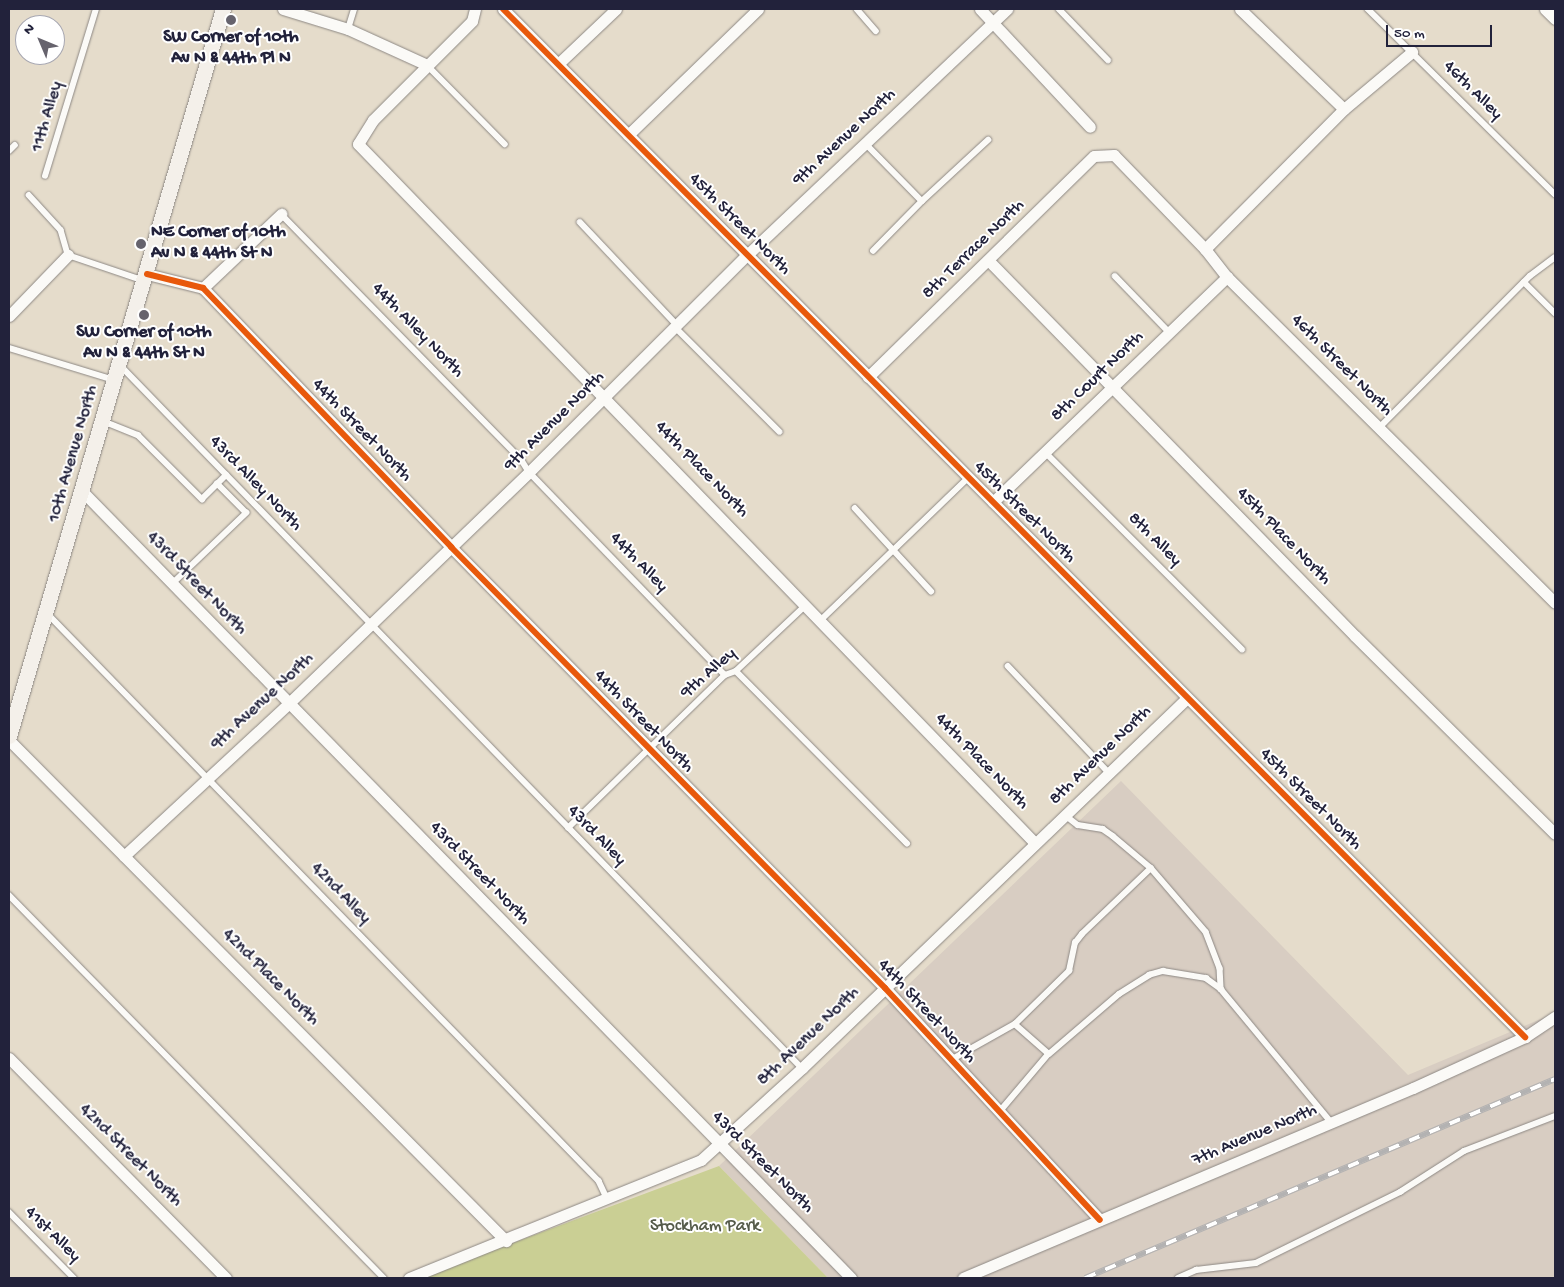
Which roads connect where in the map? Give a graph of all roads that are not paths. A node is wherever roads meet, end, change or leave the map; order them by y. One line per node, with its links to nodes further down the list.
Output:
1 (96, 9): 33 (lane, 11th Alley)
2 (223, 9): 47 (street, 10th Avenue North)
3 (283, 9): 18 (street)
4 (354, 9): 18 (lane)
5 (475, 9): 23 (street)
6 (503, 9): 22 (street, 45th Street North)
7 (616, 9): 22 (street)
8 (758, 9): 26 (street)
9 (857, 9): 19 (lane)
10 (980, 9): 17 (street)
11 (1007, 9): 17 (street, 9th Avenue North)
12 (1059, 9): 21 (lane)
13 (1240, 9): 24 (street)
14 (1368, 9): 20 (lane, 46th Alley)
15 (1545, 9): 16 (street)
16 (1555, 19)
17 (993, 23): 25 (street); 28 (street, 9th Avenue North)
18 (348, 29): 23 (street)
19 (876, 31)
20 (1412, 52): 24 (street); 34 (lane, 46th Alley)
21 (1108, 60)
22 (558, 64): 26 (street, 45th Street North)
23 (427, 65): 30 (lane); 59 (street, 44th Place North)
24 (1344, 109): 39 (street)
25 (1090, 127)
26 (628, 135): 42 (street, 45th Street North)
27 (988, 140): 36 (lane)
28 (865, 143): 36 (lane); 42 (street, 9th Avenue North)
29 (15, 144): 31 (lane, 11th Alley)
30 (505, 144)
31 (9, 151)
32 (1105, 153): 39 (street, 46th Street North); 44 (street, 8th Terrace North)
33 (45, 176)
34 (1555, 194)
35 (29, 195): 41 (lane)
36 (922, 201): 40 (lane)
37 (281, 214): 49 (street); 64 (lane, 44th Alley North)
38 (580, 222): 52 (lane)
39 (1205, 249): 46 (street, 46th Street North)
40 (873, 251)
41 (68, 255): 47 (lane); 51 (street)
42 (747, 255): 52 (street, 9th Avenue North); 56 (street, 45th Street North)
43 (1555, 257): 48 (lane)
44 (989, 261): 56 (street, 8th Terrace North); 58 (street, 45th Place North)
45 (1115, 276): 53 (lane)
46 (1226, 276): 53 (street, 8th Court North); 61 (street, 46th Street North)
47 (145, 277): 49 (street); 55 (street, 10th Avenue North)
48 (1524, 282): 50 (lane); 61 (lane)
49 (203, 288): 71 (street, 44th Street North)
50 (1555, 313)
51 (9, 316)
52 (676, 326): 59 (street, 9th Avenue North); 62 (lane)
53 (1169, 332): 58 (street, 8th Court North)
54 (9, 348): 57 (lane)
55 (120, 365): 57 (street, 10th Avenue North); 65 (lane, 43rd Alley North)
56 (868, 377): 66 (street, 45th Street North)
57 (116, 380): 60 (street, 10th Avenue North)
58 (1113, 387): 63 (street, 8th Court North); 93 (street, 45th Place North)
59 (606, 396): 64 (street, 9th Avenue North); 76 (street, 44th Place North)
60 (103, 421): 67 (lane); 68 (street, 10th Avenue North)
61 (1379, 428): 75 (street, 46th Street North)
62 (780, 432)
63 (1045, 452): 69 (street, 8th Court North); 80 (lane, 8th Alley)
64 (529, 472): 71 (street, 9th Avenue North); 83 (lane, 44th Alley)
65 (226, 475): 67 (lane); 79 (lane, 43rd Alley North)
66 (968, 478): 69 (street, 45th Street North); 72 (lane)
67 (217, 484): 73 (lane)
68 (83, 492): 73 (street, 43rd Street North); 77 (street, 10th Avenue North)
69 (993, 502): 84 (street, 45th Street North)
70 (855, 508): 72 (lane)
71 (451, 547): 79 (street, 9th Avenue North); 88 (street, 44th Street North)
72 (893, 550): 74 (lane); 78 (lane)
73 (172, 584): 85 (street, 43rd Street North)
74 (932, 591)
75 (1555, 603)
76 (806, 605): 78 (street, 44th Place North); 82 (lane, 9th Alley)
77 (46, 613): 86 (street, 10th Avenue North); 90 (lane, 42nd Alley)
78 (821, 620): 95 (street, 44th Place North)
79 (370, 623): 85 (street, 9th Avenue North); 92 (lane, 43rd Alley)
80 (1242, 649)
81 (1008, 666): 89 (lane)
82 (736, 671): 83 (lane, 9th Alley); 94 (lane)
83 (725, 675): 88 (lane, 9th Alley)
84 (1187, 698): 89 (street, 8th Avenue North); 103 (street, 45th Street North)
85 (288, 704): 90 (street, 9th Avenue North); 111 (street, 43rd Street North)
86 (9, 736)
87 (9, 740): 96 (street, 42nd Place North)
88 (650, 750): 92 (lane, 9th Alley); 99 (street, 44th Street North)
89 (1110, 774): 91 (street, 8th Avenue North)
90 (207, 779): 96 (street, 9th Avenue North); 112 (lane, 42nd Alley)
91 (1065, 815): 95 (street, 8th Avenue North); 97 (lane)
92 (568, 828): 107 (lane, 43rd Alley)
93 (1555, 834)
94 (907, 843)
95 (1035, 843): 99 (street, 8th Avenue North)
96 (124, 856): 115 (street, 42nd Place North)
97 (1151, 868): 100 (lane); 102 (lane)
98 (9, 895): 118 (lane)
99 (885, 988): 106 (street, 44th Street North); 107 (street, 8th Avenue North)
100 (1221, 989): 104 (lane); 110 (lane)
101 (1555, 1017): 103 (street, 7th Avenue North)
102 (1015, 1024): 104 (lane); 106 (lane)
103 (1525, 1037): 110 (street, 7th Avenue North)
104 (1049, 1054): 108 (lane)
105 (9, 1058): 117 (street, 42nd Street North)
106 (951, 1060): 108 (street, 44th Street North)
107 (802, 1068): 111 (street, 8th Avenue North)
108 (1000, 1112): 114 (street, 44th Street North)
109 (1555, 1116): 122 (lane)
110 (1331, 1122): 114 (street, 7th Avenue North)
111 (720, 1146): 112 (street, 8th Avenue North); 120 (street, 43rd Street North)
112 (608, 1200): 115 (street, 8th Avenue North)
113 (9, 1212): 116 (lane, 41st Alley)
114 (1100, 1220): 121 (street, 7th Avenue North)
115 (506, 1241): 119 (street, 8th Avenue North)
116 (74, 1278)
117 (226, 1278)
118 (384, 1278)
119 (409, 1278)
120 (851, 1278)
121 (963, 1278)
122 (1178, 1278)

